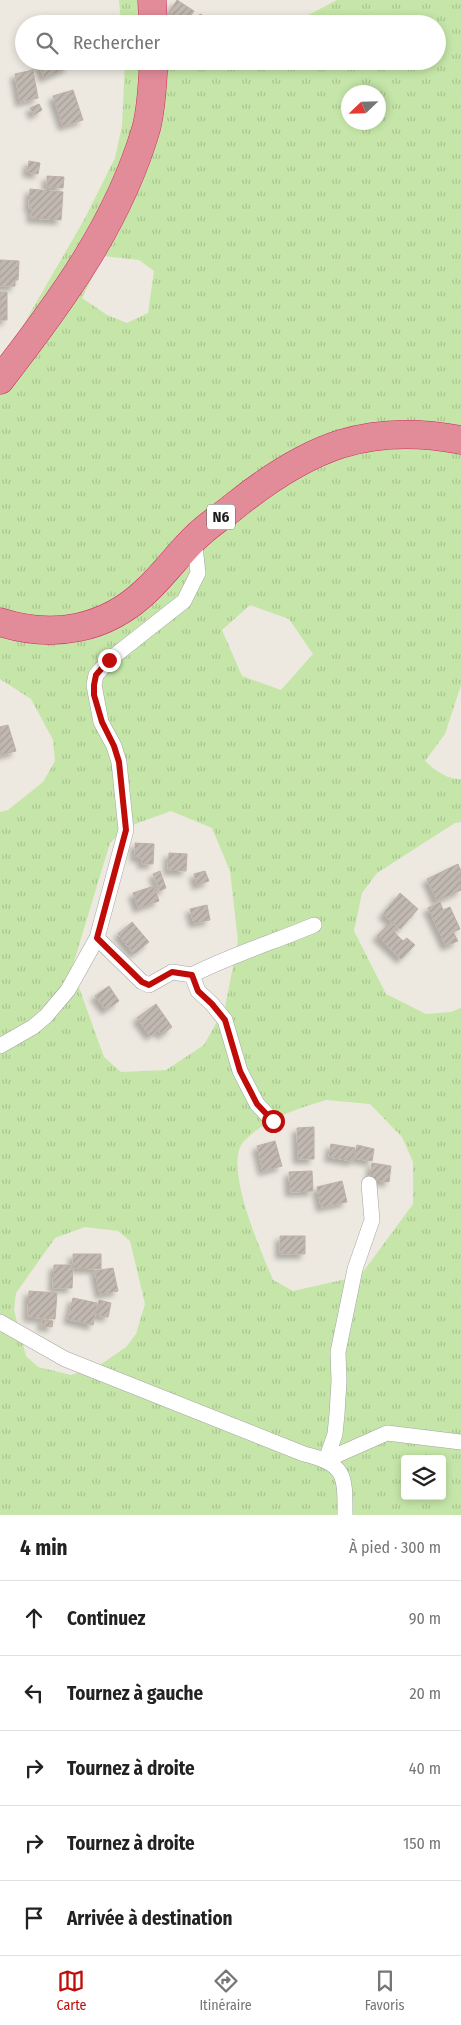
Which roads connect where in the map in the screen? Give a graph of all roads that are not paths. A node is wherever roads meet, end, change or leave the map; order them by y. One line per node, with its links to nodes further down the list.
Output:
1 (152, 0): 2 (highway)
2 (153, 15)
3 (153, 70): 4 (highway)
4 (0, 380)
5 (461, 440): 6 (highway, N6)
6 (194, 538): 7 (highway, N6); 9 (street)
7 (0, 622)
8 (314, 925): 10 (street)
9 (97, 938): 10 (street); 11 (street)
10 (192, 975): 12 (street)
11 (0, 1046)
12 (273, 1121)
13 (369, 1184): 16 (street)
14 (0, 1322): 16 (street)
15 (461, 1442): 16 (street)
16 (326, 1460): 17 (street)
17 (345, 1515)

